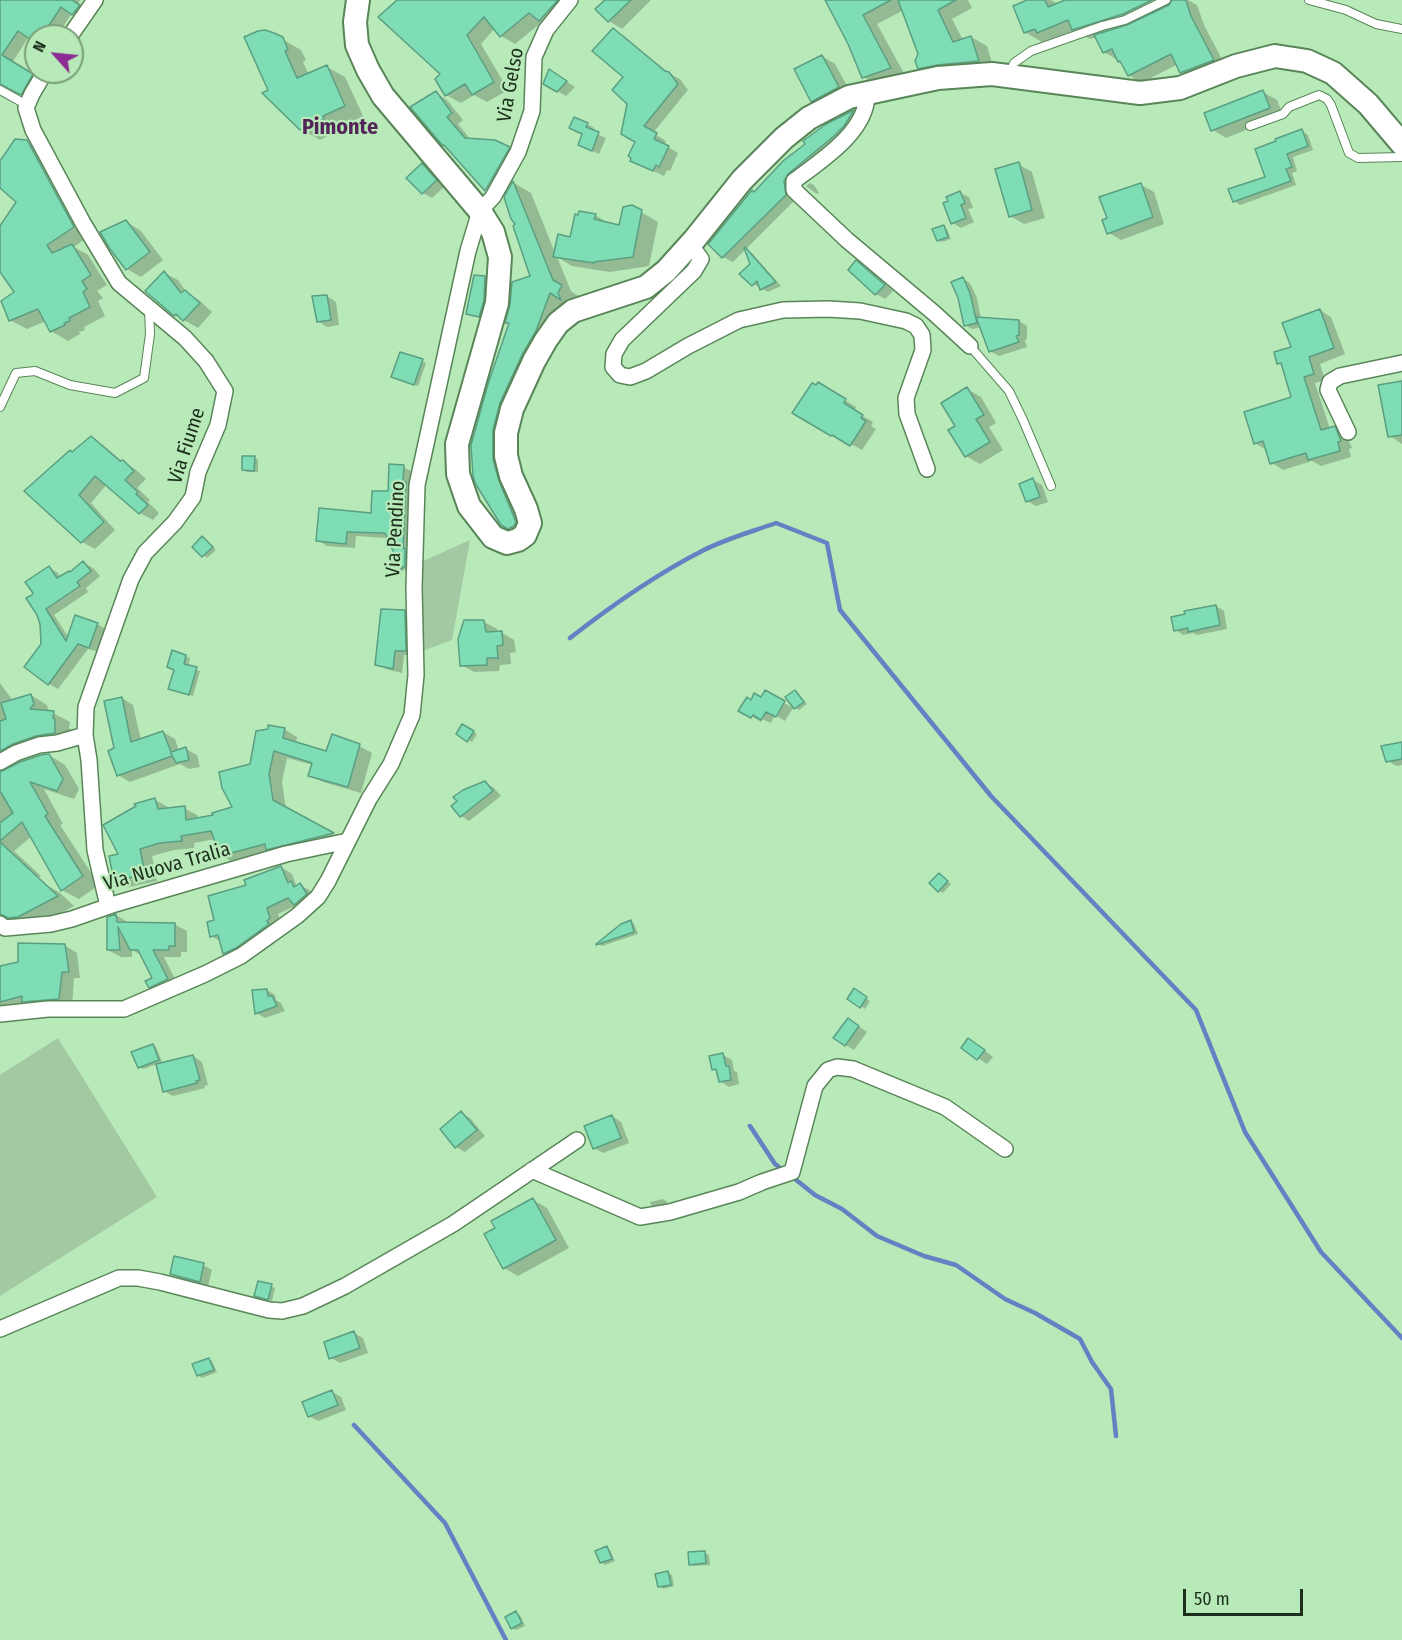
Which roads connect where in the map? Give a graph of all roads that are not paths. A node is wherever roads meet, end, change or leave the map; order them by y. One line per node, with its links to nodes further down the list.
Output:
1 (95, 0): 6 (street)
2 (358, 0): 16 (main road)
3 (570, 0): 16 (street, Via Gelso)
4 (1166, 0): 8 (lane)
5 (1309, 0): 7 (lane)
6 (78, 24)
7 (1402, 29)
8 (1008, 76): 11 (main road); 14 (main road)
9 (39, 84): 12 (street)
10 (0, 90): 12 (lane)
11 (867, 93): 17 (main road); 19 (street)
12 (27, 106): 18 (street, Via Fiume)
13 (1251, 126): 15 (lane)
14 (1402, 144)
15 (1402, 157)
16 (480, 211): 17 (main road); 27 (street, Via Pendino)
17 (690, 244): 23 (street)
18 (149, 308): 21 (lane); 25 (street, Via Fiume)
19 (970, 346): 24 (lane)
20 (1402, 363): 22 (street)
21 (0, 407)
22 (1348, 432)
23 (927, 469)
24 (1051, 486)
25 (85, 735): 26 (street); 28 (street, Via Fiume)
26 (0, 762)
27 (348, 841): 28 (street, Via Nuova Tralia); 30 (street, Via Pendino)
28 (108, 906): 29 (street, Via Nuova Tralia)
29 (0, 924)
30 (0, 1014)
31 (577, 1140): 33 (street)
32 (1005, 1149): 33 (street)
33 (532, 1170): 34 (street)
34 (0, 1329)

